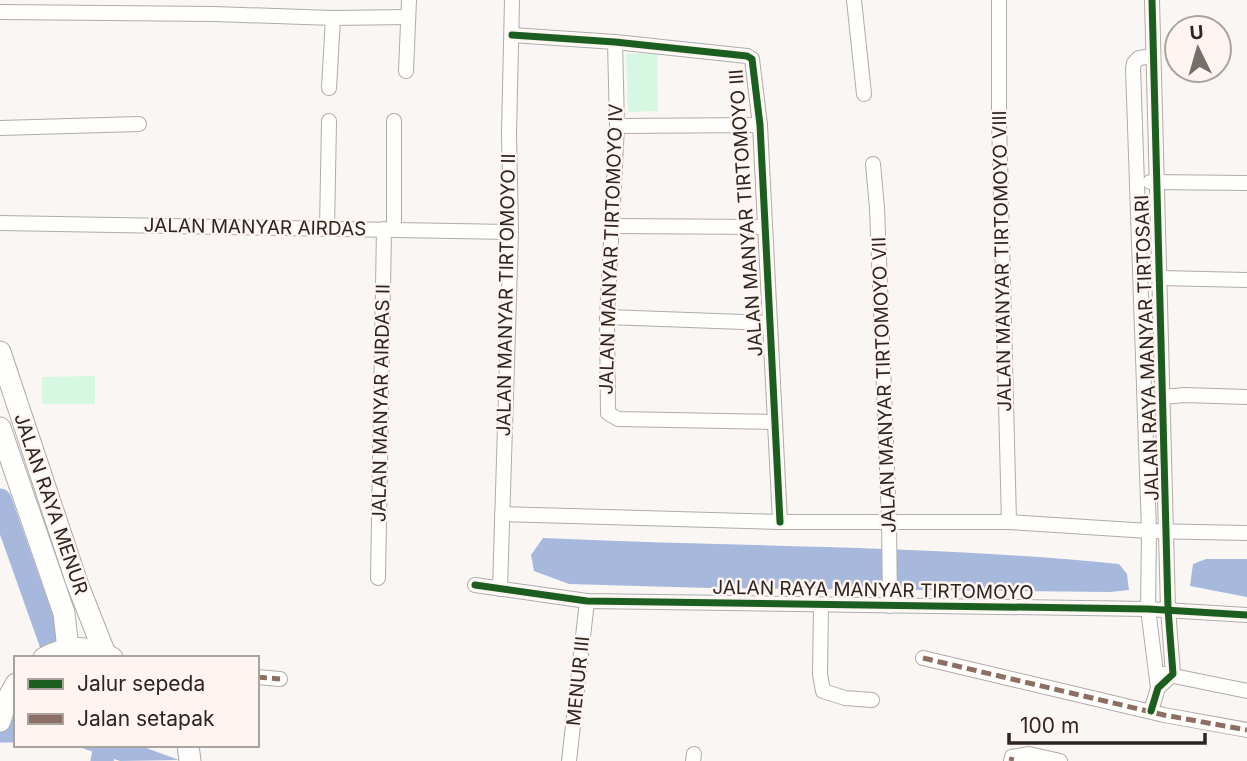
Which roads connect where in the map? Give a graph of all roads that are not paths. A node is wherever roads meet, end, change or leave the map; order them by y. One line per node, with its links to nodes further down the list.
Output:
1 (408, 0): 9 (street)
2 (512, 0): 11 (street, JALAN MANYAR TIRTOMOYO II)
3 (854, 0): 16 (street)
4 (999, 0): 47 (street, JALAN MANYAR TIRTOMOYO VIII)
5 (1152, 0): 13 (street, JALAN RAYA MANYAR TIRTOSARI)
6 (117, 7): 7 (street); 8 (street)
7 (214, 7): 10 (street)
8 (0, 12)
9 (408, 17): 10 (street); 14 (street)
10 (333, 18): 15 (street)
11 (512, 35): 12 (street, JALAN MANYAR TIRTOMOYO III); 32 (street, JALAN MANYAR TIRTOMOYO II)
12 (615, 42): 20 (street, JALAN MANYAR TIRTOMOYO IV); 21 (street, JALAN MANYAR TIRTOMOYO III)
13 (1153, 56): 24 (street, JALAN RAYA MANYAR TIRTOSARI); 25 (street, JALAN RAYA MANYAR TIRTOSARI)
14 (407, 71)
15 (329, 88)
16 (864, 94)
17 (328, 121): 30 (street)
18 (394, 121): 31 (street, JALAN MANYAR AIRDAS II)
19 (139, 124): 22 (street)
20 (617, 125): 21 (street); 28 (street, JALAN MANYAR TIRTOMOYO IV)
21 (760, 125): 29 (street, JALAN MANYAR TIRTOMOYO III)
22 (0, 128)
23 (873, 164): 45 (street, JALAN MANYAR TIRTOMOYO VII)
24 (1139, 182): 25 (street); 37 (street, JALAN RAYA MANYAR TIRTOSARI)
25 (1158, 182): 26 (street); 33 (street, JALAN RAYA MANYAR TIRTOSARI)
26 (1247, 183)
27 (0, 223): 30 (street, JALAN MANYAR AIRDAS)
28 (613, 226): 29 (street); 35 (street, JALAN MANYAR TIRTOMOYO IV)
29 (765, 227): 36 (street, JALAN MANYAR TIRTOMOYO III)
30 (327, 228): 31 (street, JALAN MANYAR AIRDAS)
31 (389, 229): 32 (street, JALAN MANYAR AIRDAS); 51 (street, JALAN MANYAR AIRDAS II)
32 (511, 232): 44 (street, JALAN MANYAR TIRTOMOYO II)
33 (1161, 278): 34 (street); 38 (street, JALAN RAYA MANYAR TIRTOSARI)
34 (1247, 279)
35 (607, 317): 36 (street); 42 (street, JALAN MANYAR TIRTOMOYO IV)
36 (770, 323): 42 (street, JALAN MANYAR TIRTOMOYO III)
37 (1143, 337): 38 (street, JALAN RAYA MANYAR TIRTOSARI); 48 (street, JALAN RAYA MANYAR TIRTOSARI)
38 (1161, 337): 40 (street, JALAN RAYA MANYAR TIRTOSARI)
39 (1, 356): 61 (main road, JALAN RAYA MENUR)
40 (1163, 397): 41 (street); 49 (street, JALAN RAYA MANYAR TIRTOSARI)
41 (1247, 397)
42 (775, 422): 46 (street, JALAN MANYAR TIRTOMOYO III)
43 (0, 428): 60 (main road, JALAN RAYA MENUR)
44 (502, 514): 46 (street); 53 (street, JALAN MANYAR TIRTOMOYO II)
45 (889, 521): 46 (street); 47 (street); 54 (street, JALAN MANYAR TIRTOMOYO VII)
46 (780, 522)
47 (1009, 522): 48 (street)
48 (1149, 531): 49 (street); 57 (street, JALAN RAYA MANYAR TIRTOSARI)
49 (1168, 531): 50 (street); 58 (street, JALAN RAYA MANYAR TIRTOSARI)
50 (1247, 533)
51 (378, 578)
52 (475, 585): 53 (street, JALAN RAYA MANYAR TIRTOMOYO)
53 (500, 589): 55 (street, JALAN RAYA MANYAR TIRTOMOYO)
54 (890, 599): 56 (street, JALAN RAYA MANYAR TIRTOMOYO); 57 (street, JALAN RAYA MANYAR TIRTOMOYO)
55 (587, 601): 56 (street, JALAN RAYA MANYAR TIRTOMOYO); 73 (street, MENUR III)
56 (821, 605): 69 (street)
57 (1148, 609): 58 (street, JALAN RAYA MANYAR TIRTOMOYO); 66 (street, JALAN RAYA MANYAR TIRTOSARI)
58 (1168, 610): 59 (street, JALAN RAYA MANYAR TIRTOMOYO); 63 (street, JALAN RAYA MANYAR TIRTOSARI)
59 (1247, 615)
60 (54, 654): 61 (main road, JALAN RAYA MENUR)
61 (109, 656)
62 (923, 658): 70 (street)
63 (1173, 674): 66 (street); 68 (street)
64 (259, 677): 65 (street)
65 (280, 679)
66 (1157, 681): 70 (street, JALAN RAYA MANYAR TIRTOSARI)
67 (9, 691): 71 (main road)
68 (1247, 691)
69 (872, 700)
70 (1152, 708): 72 (street)
71 (0, 719)
72 (1247, 730)
73 (569, 761)
74 (1011, 761): 75 (street)
75 (1060, 761)

